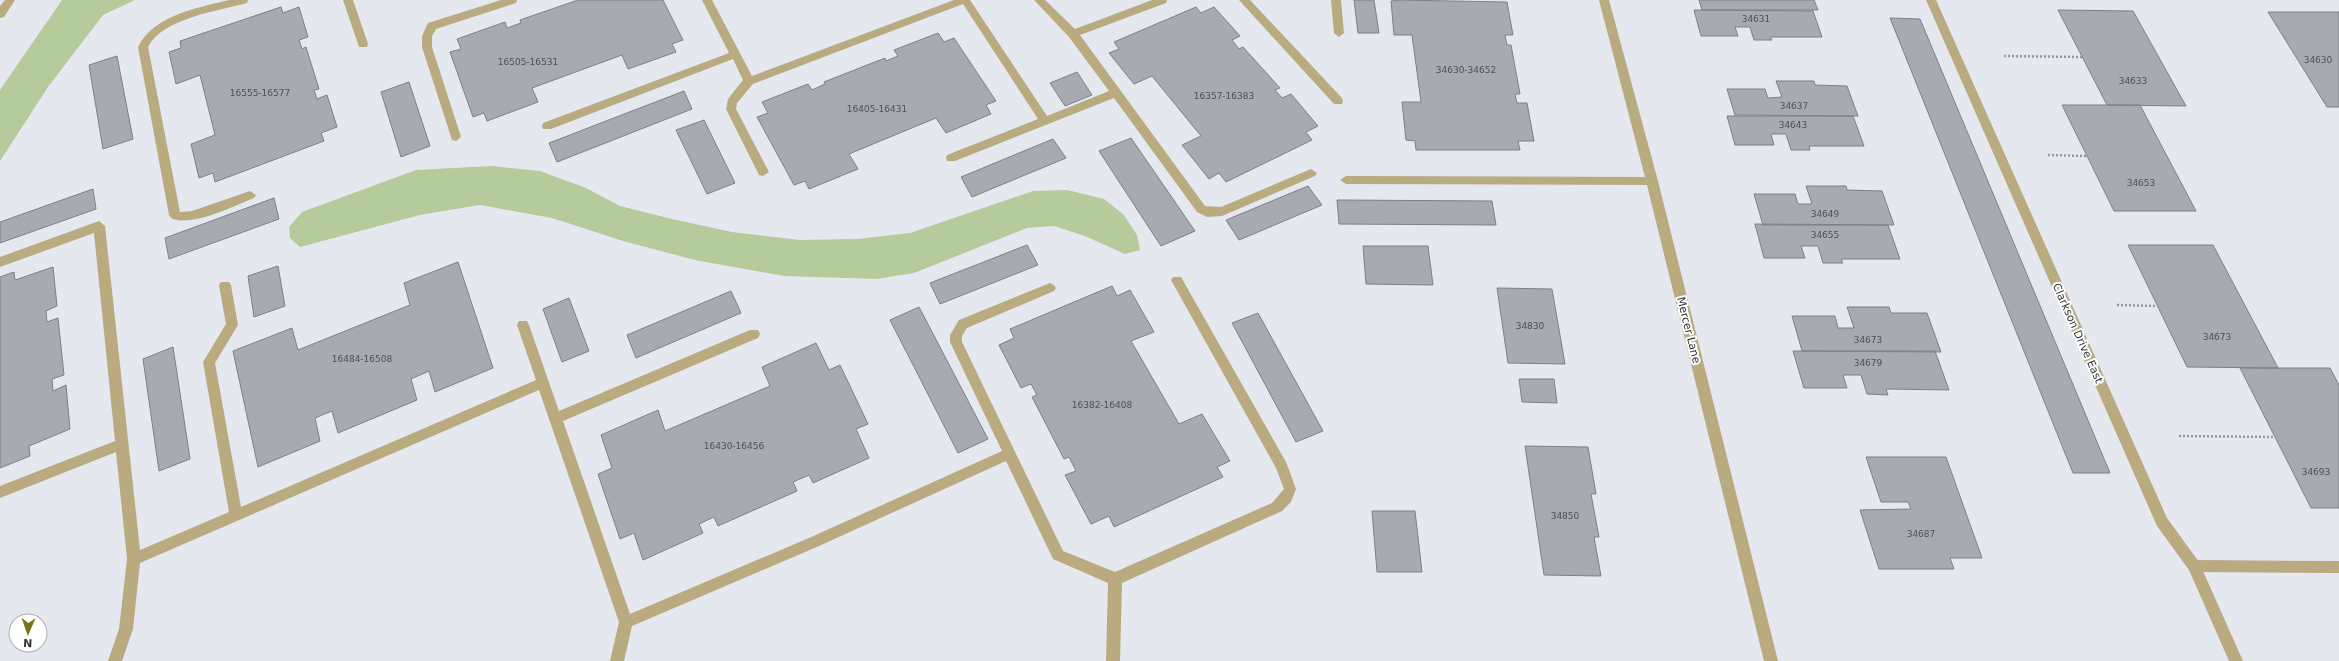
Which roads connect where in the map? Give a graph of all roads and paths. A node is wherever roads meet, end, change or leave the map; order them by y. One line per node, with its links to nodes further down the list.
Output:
1 (10, 0): 13 (street)
2 (243, 0): 33 (street)
3 (348, 0): 16 (street)
4 (512, 0): 25 (street)
5 (707, 0): 17 (street)
6 (965, 0): 20 (street); 23 (street)
7 (1039, 0): 15 (street)
8 (1162, 0): 15 (street)
9 (1244, 0): 22 (street)
10 (1336, 0): 14 (street)
11 (1604, 0): 32 (street, Mercer Lane)
12 (1931, 0): 51 (street, Clarkson Drive East)
13 (0, 14)
14 (1339, 33)
15 (1073, 34): 21 (street)
16 (363, 44)
17 (736, 54): 20 (street); 24 (street)
18 (2004, 56): 19 (path)
19 (2082, 57)
20 (749, 81): 29 (street)
21 (1116, 93): 23 (street); 30 (street)
22 (1338, 101)
23 (1044, 121): 28 (street)
24 (547, 126)
25 (456, 137)
26 (2048, 155): 27 (path)
27 (2086, 156)
28 (951, 158)
29 (763, 172)
30 (1311, 173)
31 (1346, 180): 32 (street)
32 (1652, 181): 58 (street, Mercer Lane)
33 (250, 195)
34 (0, 262): 46 (street)
35 (1177, 280): 53 (street)
36 (225, 285): 49 (street)
37 (1050, 288): 47 (street)
38 (2117, 305): 39 (path)
39 (2158, 306)
40 (523, 325): 42 (street)
41 (754, 334): 43 (street)
42 (543, 383): 43 (street); 49 (street)
43 (556, 419): 54 (street)
44 (2179, 436): 45 (path)
45 (2274, 437)
46 (122, 444): 48 (street); 50 (street)
47 (1010, 453): 53 (street); 54 (street)
48 (0, 492)
49 (236, 515): 50 (street)
50 (134, 559): 55 (street)
51 (2194, 566): 52 (street); 59 (street, Clarkson Drive East)
52 (2339, 567)
53 (1115, 578): 57 (street)
54 (626, 622): 56 (street)
55 (115, 661)
56 (617, 661)
57 (1113, 661)
58 (1771, 661)
59 (2236, 661)

